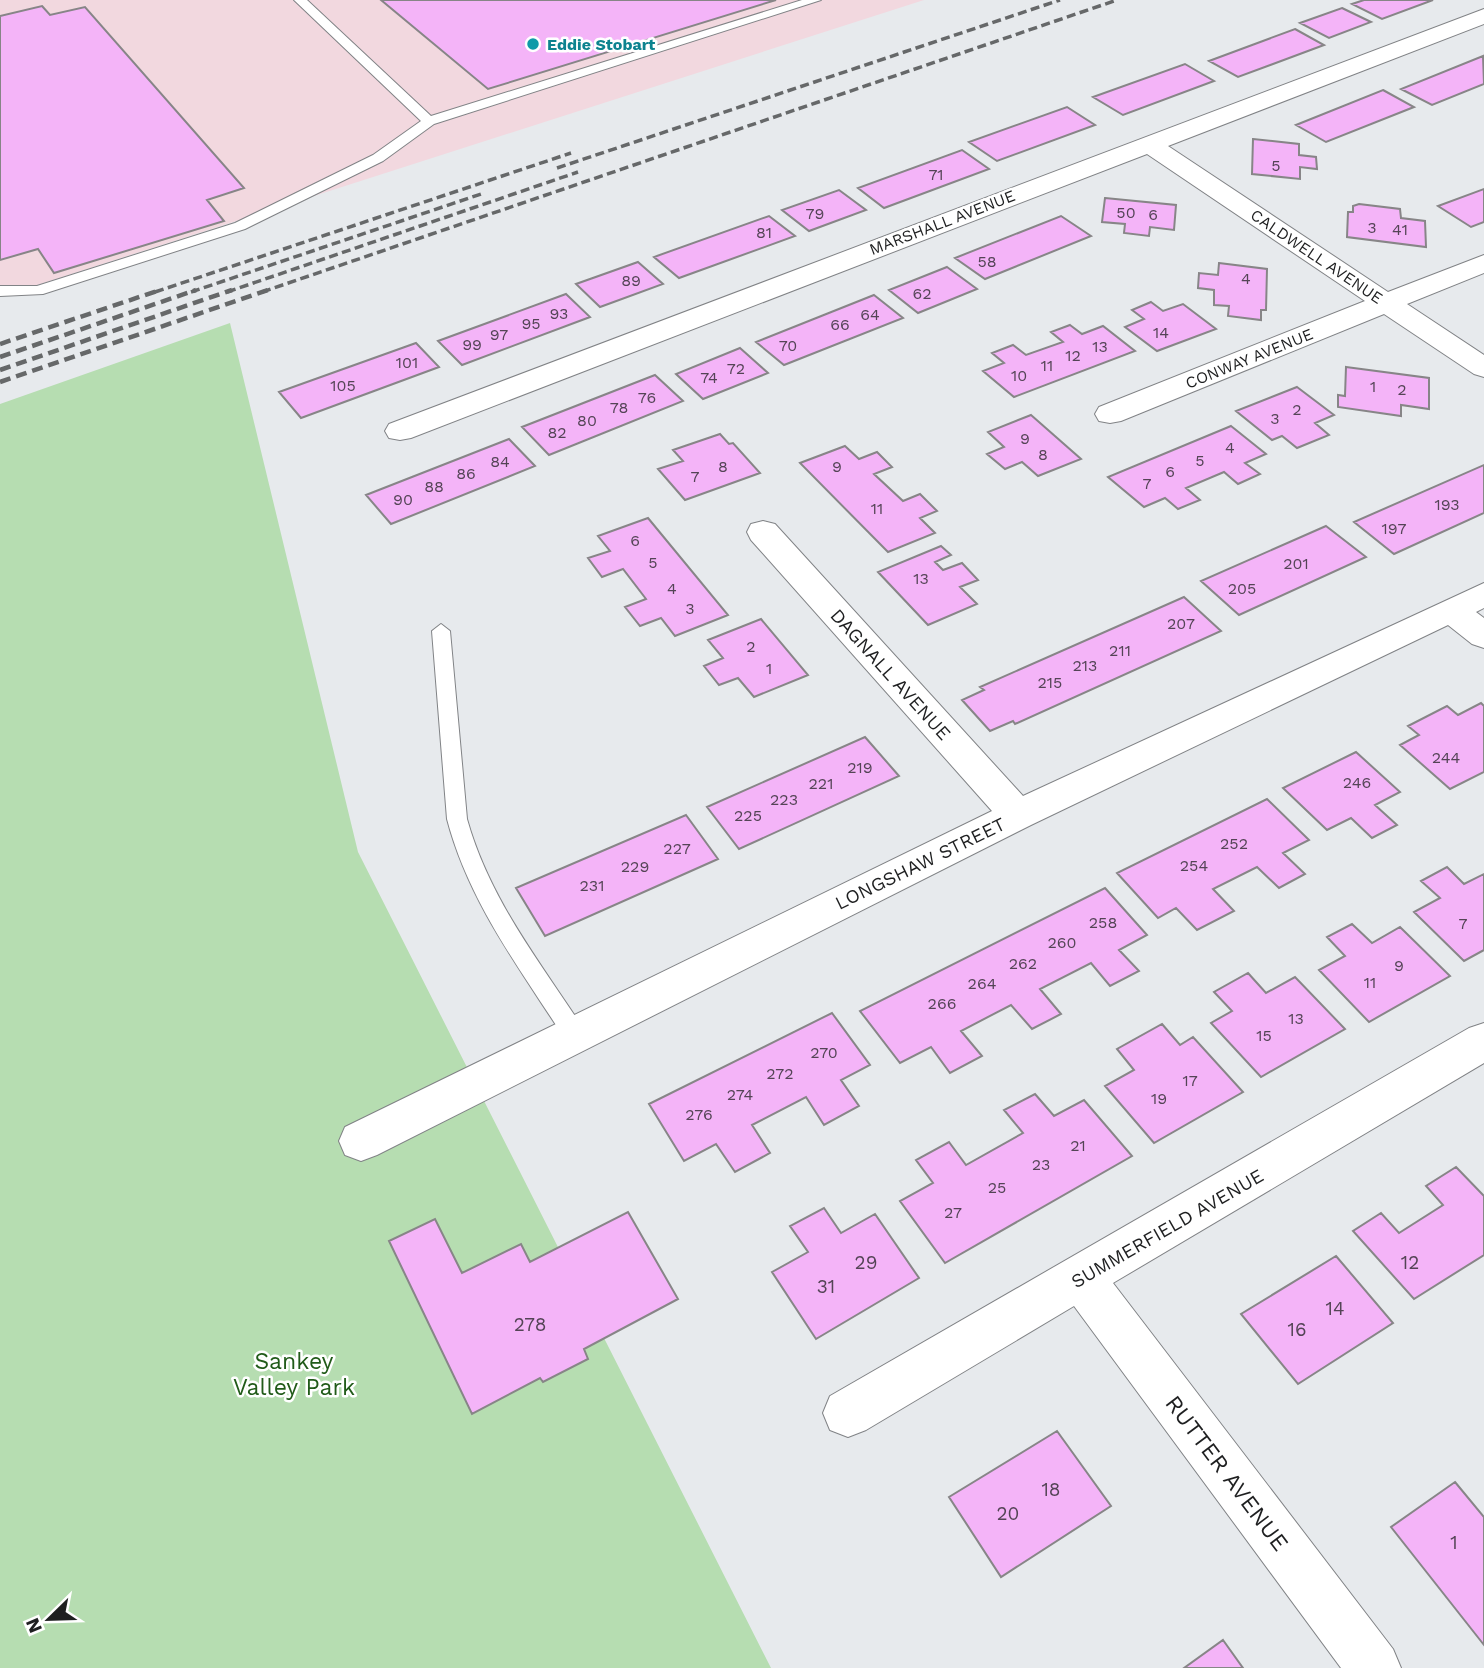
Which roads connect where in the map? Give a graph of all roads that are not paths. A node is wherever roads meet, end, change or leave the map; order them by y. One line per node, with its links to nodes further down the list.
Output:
1 (300, 0): 4 (lane)
2 (815, 0): 4 (lane)
3 (1484, 16): 5 (street, MARSHALL AVENUE)
4 (429, 121): 7 (lane)
5 (1150, 145): 8 (street, CALDWELL AVENUE); 11 (street, MARSHALL AVENUE)
6 (1484, 263): 8 (street, CONWAY AVENUE)
7 (0, 291)
8 (1387, 302): 9 (street, CALDWELL AVENUE); 10 (street, CONWAY AVENUE)
9 (1484, 368)
10 (1110, 414)
11 (400, 431)
12 (763, 532): 16 (street, DAGNALL AVENUE)
13 (1467, 602): 15 (street); 16 (street, LONGSHAW STREET)
14 (441, 631): 17 (lane)
15 (1484, 636)
16 (1018, 815): 17 (street, LONGSHAW STREET)
17 (575, 1035): 19 (street, LONGSHAW STREET)
18 (1479, 1053): 20 (street, SUMMERFIELD AVENUE)
19 (361, 1141)
20 (1081, 1278): 21 (street, SUMMERFIELD AVENUE); 22 (street, RUTTER AVENUE)
21 (848, 1413)
22 (1374, 1668)

